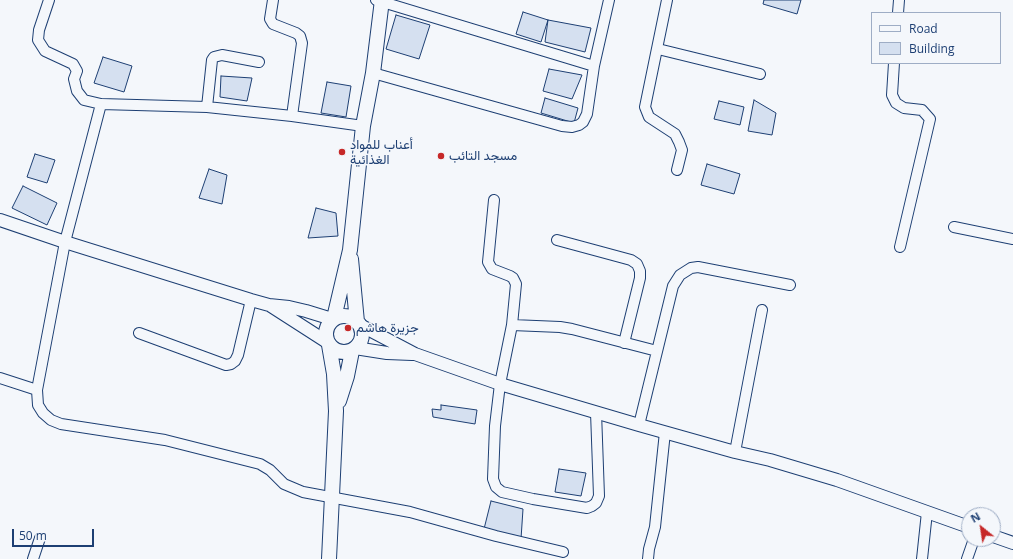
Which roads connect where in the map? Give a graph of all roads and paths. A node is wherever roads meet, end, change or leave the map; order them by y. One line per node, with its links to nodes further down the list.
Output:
1 (49, 0): 14 (street)
2 (273, 0): 16 (street)
3 (380, 0): 11 (street); 12 (main road)
4 (609, 0): 11 (street)
5 (667, 0): 8 (street)
6 (899, 0): 7 (street)
7 (898, 12)
8 (658, 49): 13 (street); 18 (street)
9 (259, 62): 15 (street)
10 (894, 64): 25 (street)
11 (594, 66): 12 (street)
12 (373, 73): 17 (main road)
13 (760, 74)
14 (101, 104): 15 (street); 24 (street)
15 (207, 107): 16 (street)
16 (292, 116): 17 (street)
17 (363, 126): 26 (main road)
18 (677, 170)
19 (494, 200): 33 (street)
20 (0, 220): 24 (street)
21 (954, 227): 22 (street)
22 (1013, 239)
23 (557, 240): 36 (street)
24 (65, 242): 28 (street); 42 (street)
25 (900, 247)
26 (350, 250): 31 (main road); 32 (main road)
27 (790, 285): 38 (street)
28 (251, 300): 29 (street); 34 (street)
29 (269, 305): 31 (street); 35 (street)
30 (762, 310): 47 (street)
31 (333, 319): 32 (main road); 35 (main road)
32 (359, 323): 37 (main road); 39 (street)
33 (512, 325): 36 (street); 41 (street)
34 (140, 333)
35 (328, 343): 37 (main road); 43 (main road)
36 (624, 343): 38 (street)
37 (353, 349): 39 (street); 43 (main road)
38 (657, 351): 45 (street)
39 (415, 354): 41 (street)
40 (0, 378): 42 (street)
41 (500, 384): 44 (street); 44 (street)
42 (37, 390): 48 (street)
43 (336, 411): 48 (main road)
44 (596, 412): 45 (street)
45 (639, 425): 46 (street)
46 (665, 432): 47 (street); 58 (street)
47 (735, 452): 49 (street)
48 (333, 498): 55 (street); 57 (main road)
49 (927, 512): 50 (street); 59 (street)
50 (961, 524)
51 (40, 538): 56 (street)
52 (1001, 539): 53 (street)
53 (1013, 543)
54 (971, 547): 60 (street)
55 (564, 552)
56 (34, 559)
57 (329, 559)
58 (648, 559)
59 (922, 559)
60 (967, 559)

